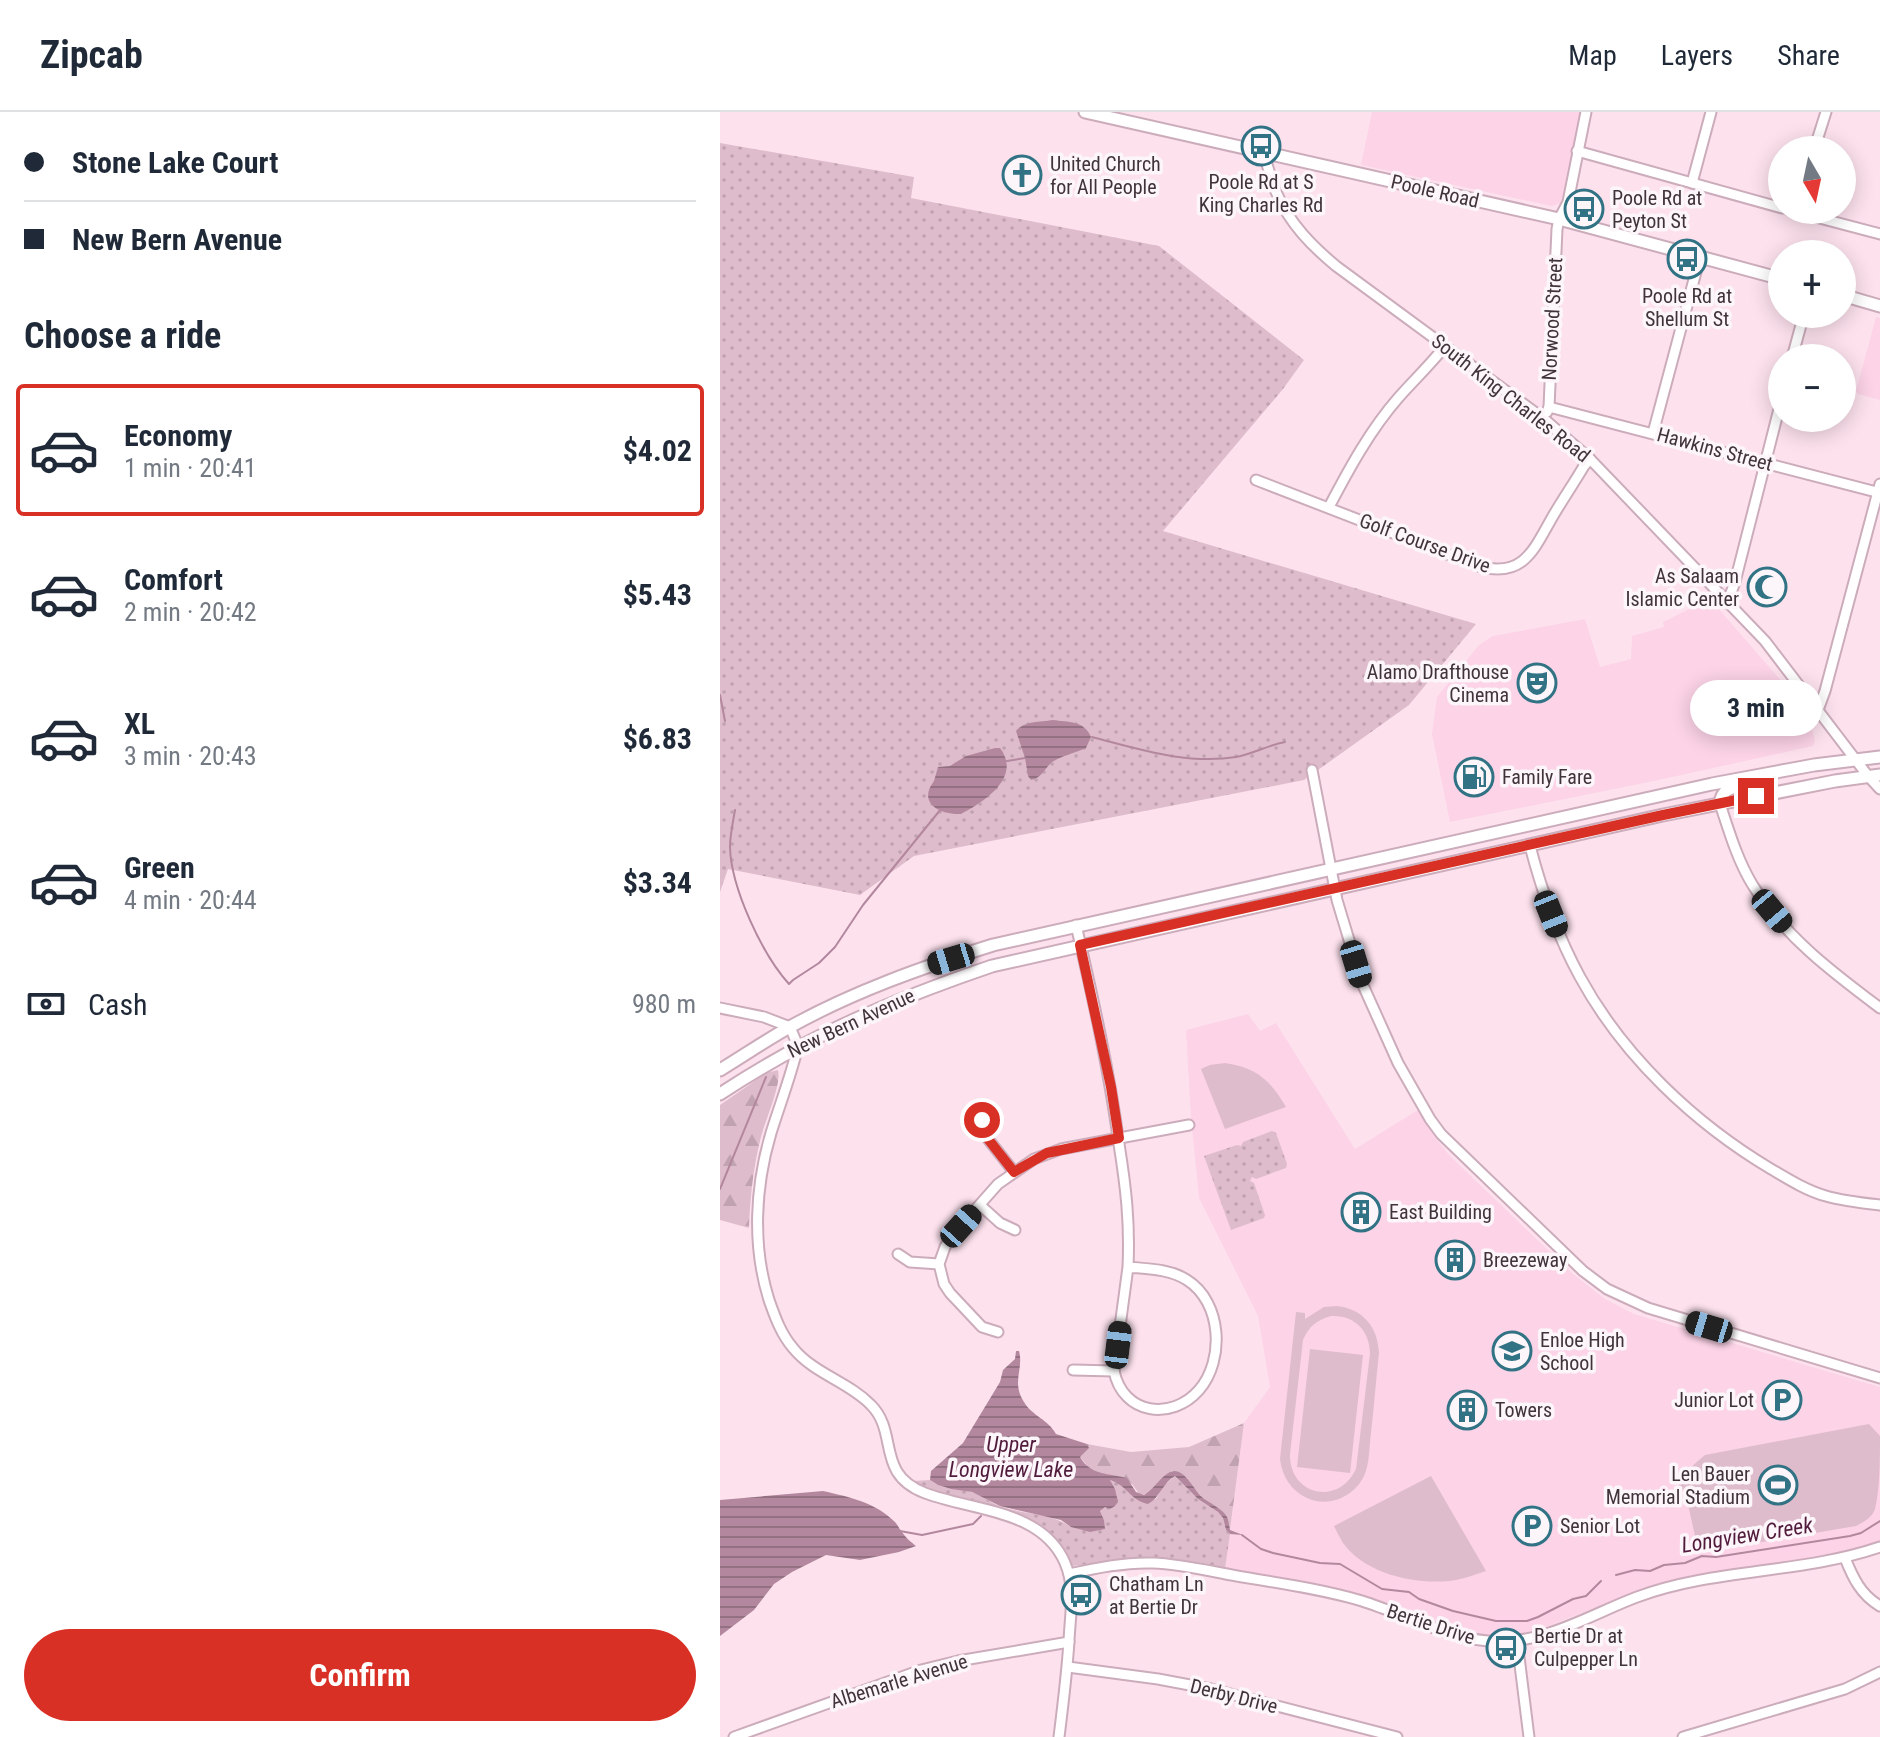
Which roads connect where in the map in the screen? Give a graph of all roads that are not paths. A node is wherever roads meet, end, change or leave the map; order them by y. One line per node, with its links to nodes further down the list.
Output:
1 (1085, 112): 7 (main road, Poole Road)
2 (1586, 112): 6 (street, Norwood Street)
3 (1711, 112): 8 (street)
4 (1826, 112): 5 (street)
5 (1818, 136)
6 (1577, 151): 8 (street); 10 (street, Norwood Street)
7 (1263, 152): 10 (main road, Poole Road); 17 (street, South King Charles Road)
8 (1692, 183): 9 (street)
9 (1768, 204)
10 (1559, 219): 13 (main road, Poole Road); 18 (street, Norwood Street)
11 (1843, 224): 12 (street)
12 (1880, 234)
13 (1700, 257): 14 (main road, Poole Road); 21 (street)
14 (1768, 275)
15 (1856, 299): 16 (main road)
16 (1880, 306)
17 (1445, 346): 19 (street, South King Charles Road); 26 (street)
18 (1549, 407): 19 (street, Norwood Street); 21 (street, Hawkins Street)
19 (1544, 419): 22 (street, South King Charles Road)
20 (1773, 432): 23 (street)
21 (1653, 433): 23 (street, Hawkins Street)
22 (1590, 459): 26 (street, Golf Course Drive); 27 (street, South King Charles Road)
23 (1765, 462): 25 (street, Hawkins Street); 27 (street)
24 (1256, 480): 26 (street, Golf Course Drive)
25 (1879, 490): 28 (street)
26 (1329, 507)
27 (1728, 601): 28 (street, South King Charles Road)
28 (1818, 710): 30 (street, South King Charles Road)
29 (1880, 757): 30 (main road, New Bern Avenue)
30 (1856, 760): 32 (main road, New Bern Avenue); 33 (street, South King Charles Road)
31 (1312, 770): 42 (street)
32 (1781, 771): 34 (main road, New Bern Avenue); 36 (main road)
33 (1874, 775): 35 (street, South King Charles Road); 36 (main road, New Bern Avenue)
34 (1712, 784): 37 (main road, New Bern Avenue); 38 (main road)
35 (1880, 789)
36 (1720, 804): 38 (main road, New Bern Avenue); 47 (street)
37 (1588, 812): 39 (main road, New Bern Avenue); 40 (main road)
38 (1634, 822): 40 (main road, New Bern Avenue)
39 (1521, 828): 41 (main road); 42 (main road, New Bern Avenue)
40 (1530, 846): 41 (main road, New Bern Avenue); 57 (street)
41 (1454, 863): 43 (main road, New Bern Avenue)
42 (1331, 869): 43 (street); 44 (main road, New Bern Avenue)
43 (1335, 889): 45 (main road, New Bern Avenue); 65 (street)
44 (1076, 925): 45 (street); 48 (main road, New Bern Avenue)
45 (1080, 945): 49 (main road, New Bern Avenue); 54 (street)
46 (720, 1008): 48 (street)
47 (1880, 1008)
48 (790, 1027): 49 (street); 50 (main road, New Bern Avenue)
49 (798, 1046): 51 (main road, New Bern Avenue); 68 (street)
50 (720, 1070)
51 (720, 1094)
52 (982, 1120): 55 (street)
53 (1189, 1125): 54 (street)
54 (1119, 1138): 55 (street); 61 (street)
55 (1014, 1172): 56 (street)
56 (980, 1205): 58 (street); 60 (street)
57 (1880, 1205)
58 (1015, 1230)
59 (898, 1254): 60 (street)
60 (939, 1264): 62 (street)
61 (1128, 1267): 64 (street); 64 (street)
62 (998, 1332)
63 (1073, 1370): 64 (street)
64 (1114, 1371)
65 (1880, 1378)
66 (1880, 1547): 67 (street, Bertie Drive)
67 (1845, 1558): 69 (street); 70 (street, Bertie Drive)
68 (1069, 1574): 70 (street, Bertie Drive); 71 (street)
69 (1880, 1606)
70 (1517, 1641): 77 (street)
71 (1069, 1642): 72 (street); 74 (street, Albemarle Avenue)
72 (1068, 1667): 75 (street); 76 (street, Derby Drive)
73 (1880, 1672): 78 (street)
74 (734, 1737)
75 (1059, 1737)
76 (1397, 1737)
77 (1529, 1737)
78 (1683, 1737)

